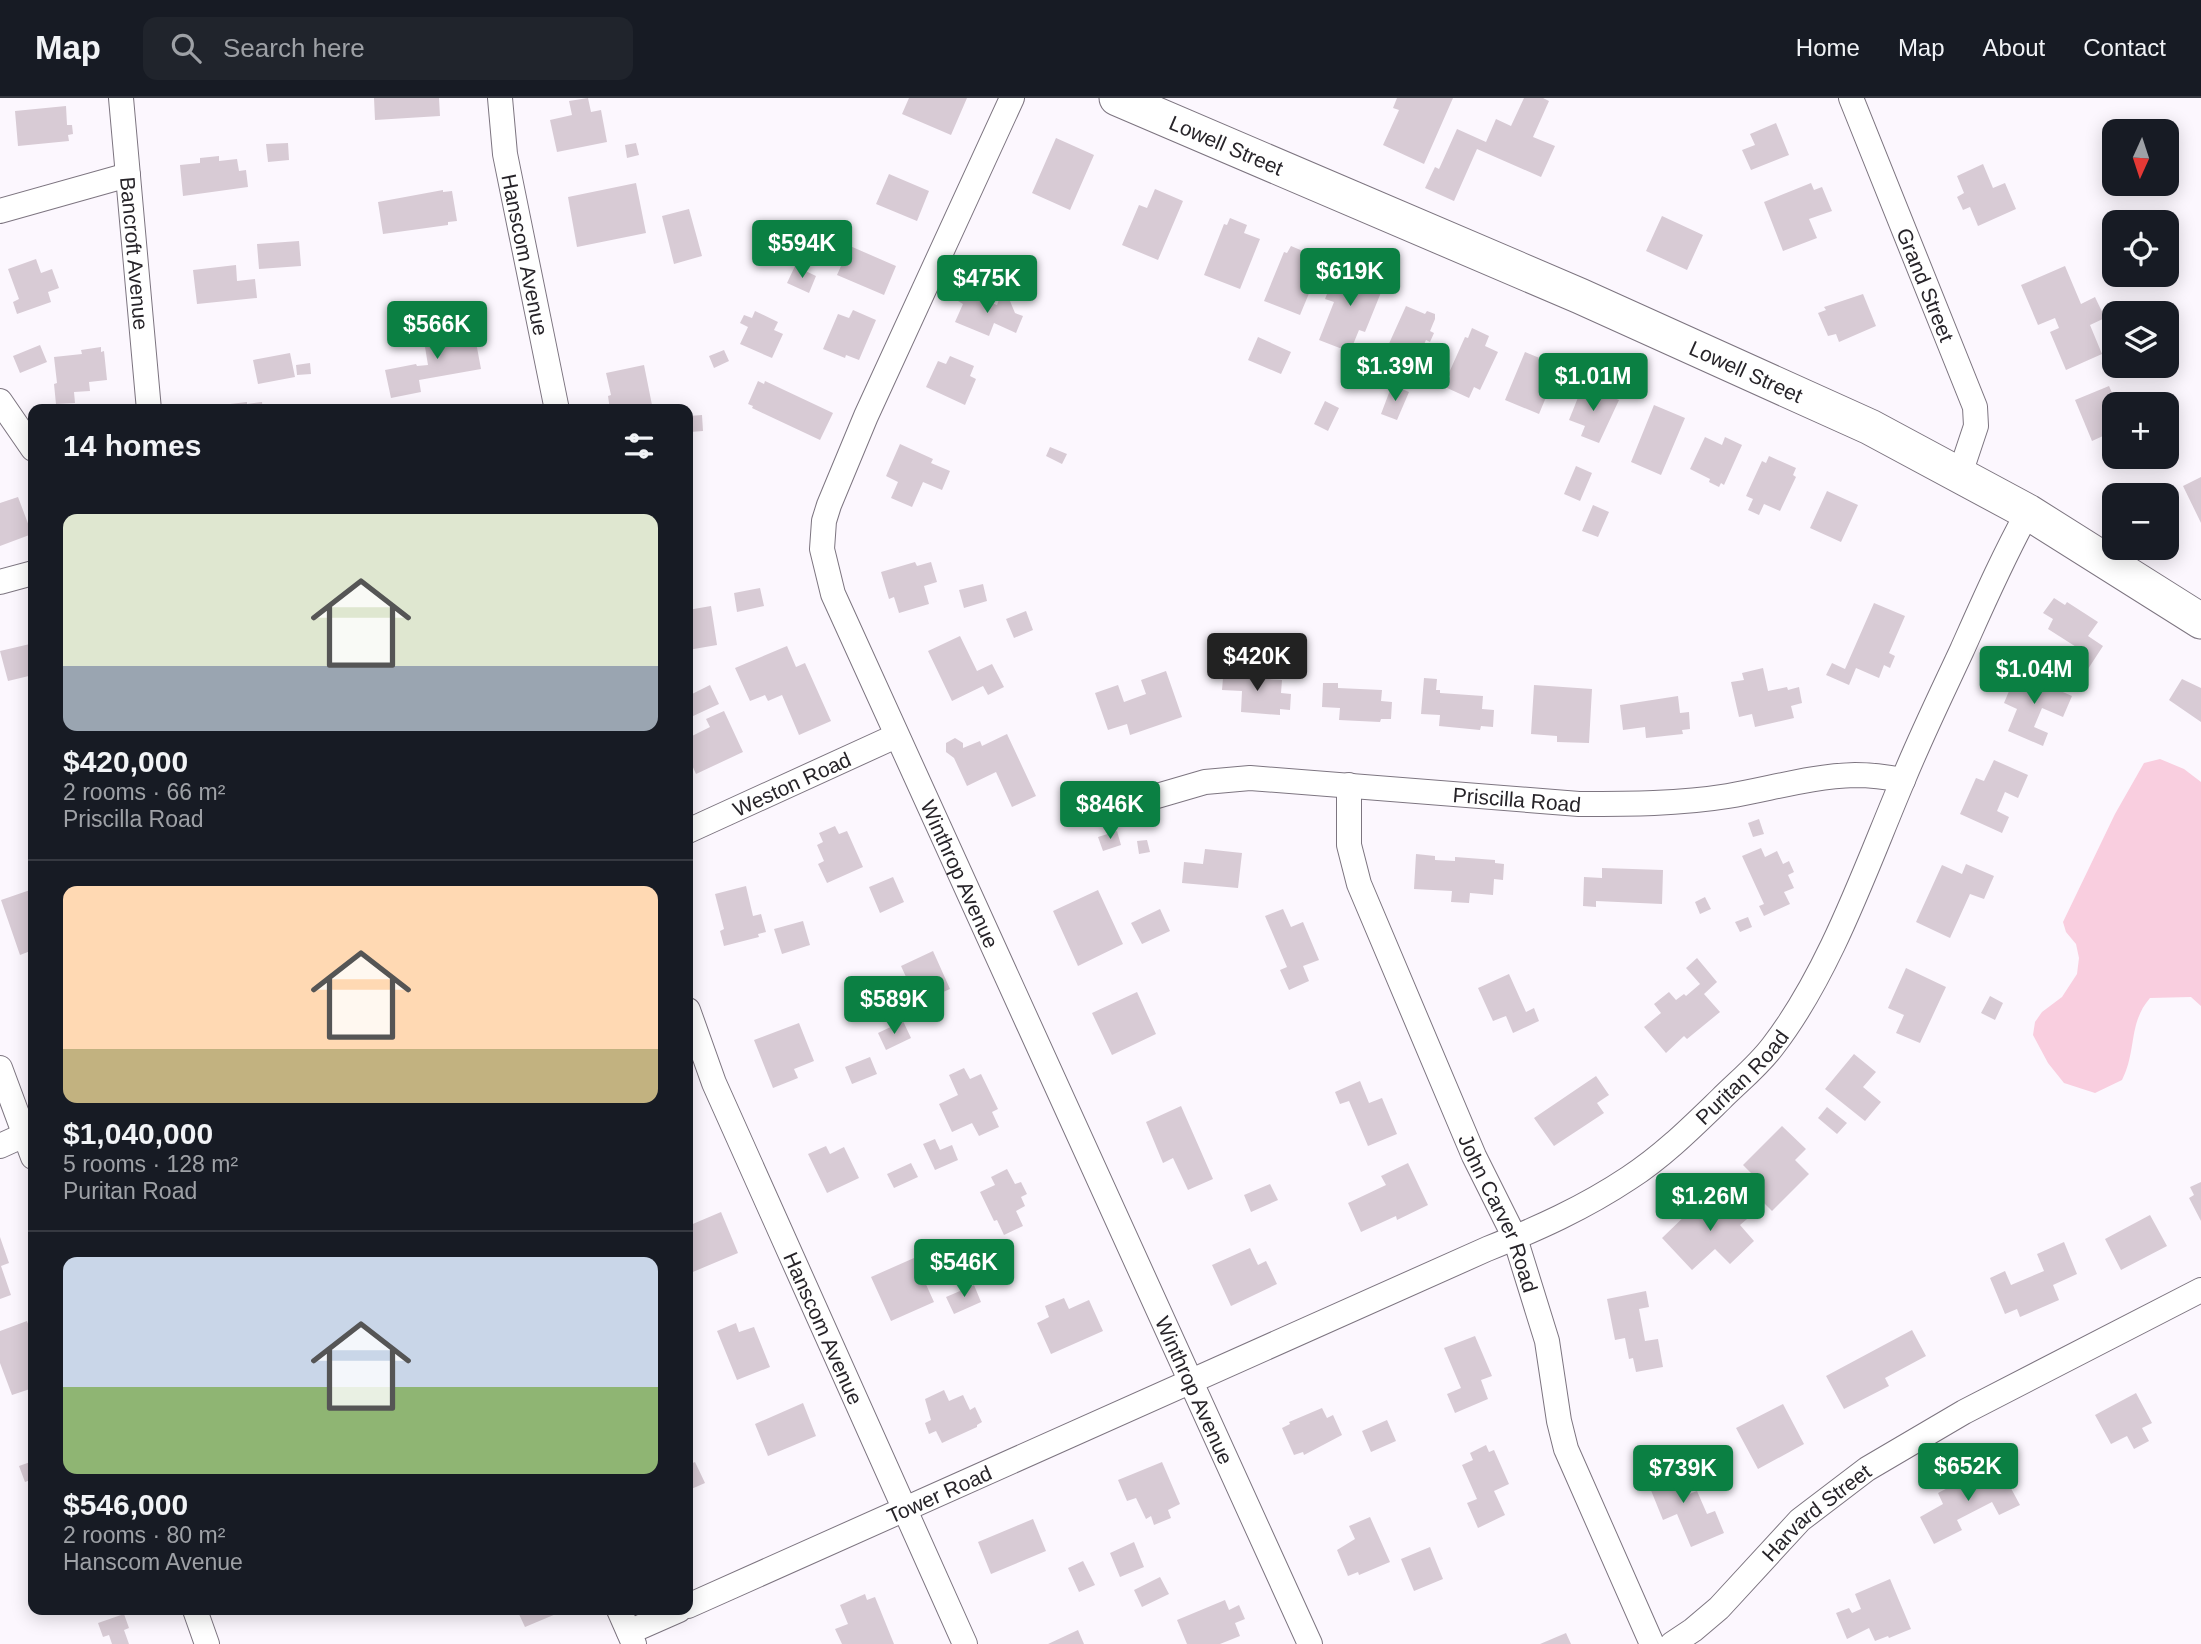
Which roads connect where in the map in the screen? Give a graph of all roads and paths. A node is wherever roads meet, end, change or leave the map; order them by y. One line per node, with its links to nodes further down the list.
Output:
1 (121, 98): 6 (street, Bancroft Avenue)
2 (500, 98): 10 (street, Hanscom Avenue)
3 (1012, 98): 17 (street, Winthrop Avenue)
4 (1117, 98): 12 (main road, Lowell Street)
5 (1851, 98): 12 (street, Grand Street)
6 (128, 175): 7 (street); 9 (street, Bancroft Avenue)
7 (0, 211)
8 (0, 401): 11 (street)
9 (148, 404)
10 (556, 404)
11 (28, 442)
12 (1961, 474): 13 (main road, Lowell Street)
13 (2028, 512): 16 (main road, Lowell Street); 18 (street, Puritan Road)
14 (28, 574): 15 (street)
15 (0, 582)
16 (2201, 621)
17 (897, 736): 21 (street, Weston Road); 29 (street, Winthrop Avenue)
18 (1903, 779): 19 (street, Priscilla Road); 27 (street, Puritan Road)
19 (1349, 785): 20 (street, Priscilla Road); 27 (street, John Carver Road)
20 (1133, 803)
21 (693, 829)
22 (693, 1023): 30 (street, Hanscom Avenue)
23 (0, 1068): 24 (street)
24 (28, 1134)
25 (28, 1141): 26 (street)
26 (0, 1146)
27 (1515, 1238): 29 (street, Puritan Road); 38 (street, John Carver Road)
28 (2201, 1290): 39 (street, Harvard Street)
29 (1191, 1382): 30 (street, Tower Road); 37 (street, Winthrop Avenue)
30 (904, 1510): 31 (street, Tower Road); 36 (street, Hanscom Avenue)
31 (693, 1604)
32 (197, 1615): 35 (street)
33 (665, 1615): 34 (street)
34 (627, 1629)
35 (207, 1644)
36 (965, 1644)
37 (1310, 1644)
38 (1652, 1644)
39 (1672, 1644)

